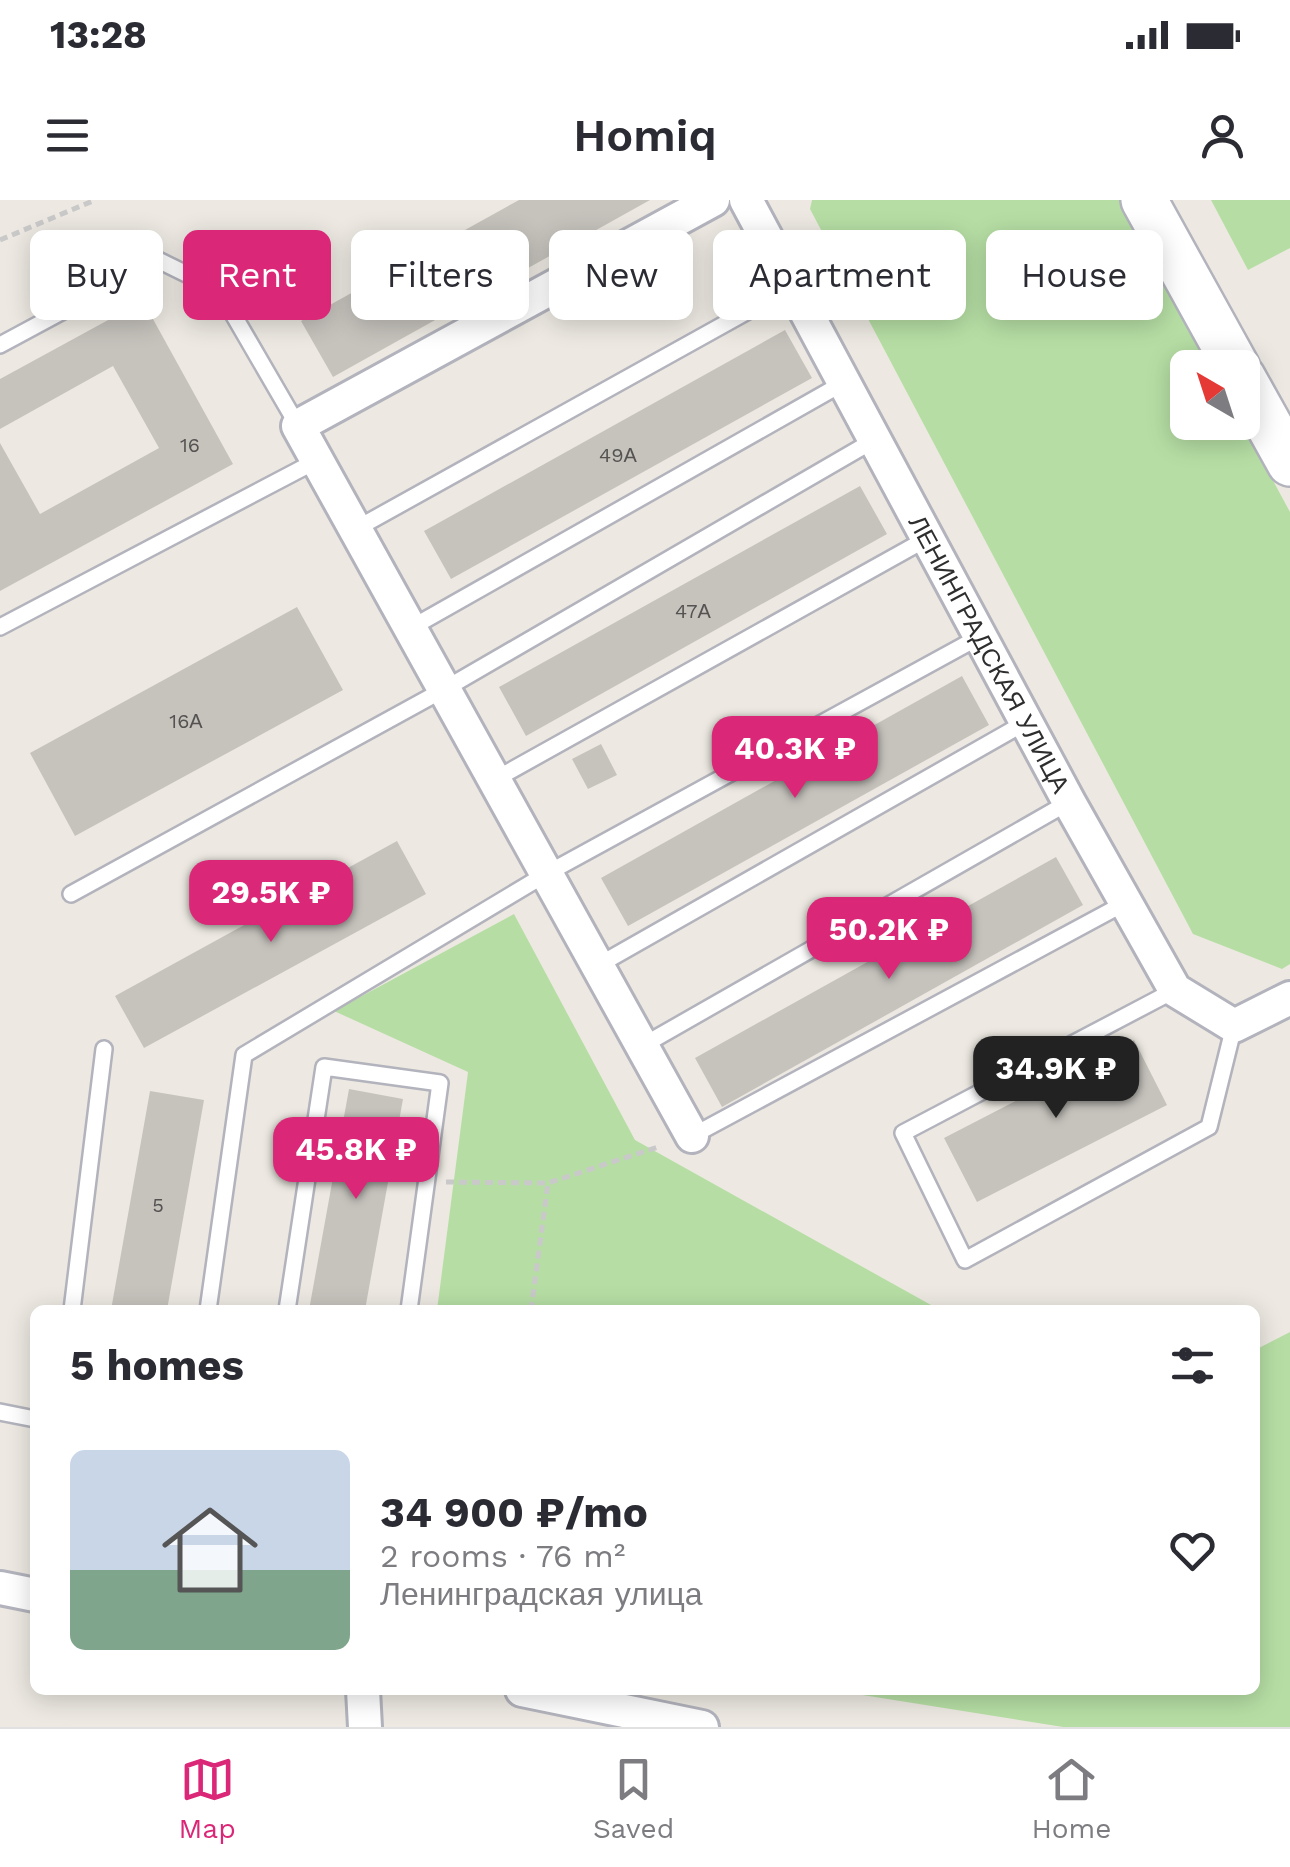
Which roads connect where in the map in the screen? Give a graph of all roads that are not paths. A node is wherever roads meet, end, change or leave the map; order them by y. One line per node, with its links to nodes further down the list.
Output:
1 (713, 200): 11 (street)
2 (746, 200): 4 (street, ЛЕНИНГРАДСКАЯ УЛИЦА)
3 (1144, 200): 8 (street)
4 (762, 230)
5 (732, 320): 15 (lane)
6 (812, 320): 9 (street, ЛЕНИНГРАДСКАЯ УЛИЦА)
7 (0, 346): 11 (lane)
8 (1227, 350)
9 (846, 382): 12 (street, ЛЕНИНГРАДСКАЯ УЛИЦА); 18 (lane)
10 (1260, 409): 14 (street)
11 (298, 426): 13 (street)
12 (876, 439): 16 (street, ЛЕНИНГРАДСКАЯ УЛИЦА); 20 (lane)
13 (316, 461): 15 (street); 17 (lane)
14 (1290, 463)
15 (354, 530): 18 (street)
16 (928, 538): 19 (street, ЛЕНИНГРАДСКАЯ УЛИЦА); 22 (lane)
17 (0, 628)
18 (409, 629): 20 (street)
19 (982, 636): 21 (street, ЛЕНИНГРАДСКАЯ УЛИЦА); 24 (lane)
20 (443, 690): 22 (street); 25 (lane)
21 (1028, 721): 23 (street, ЛЕНИНГРАДСКАЯ УЛИЦА); 27 (lane)
22 (494, 780): 24 (street)
23 (1068, 802): 26 (street, ЛЕНИНГРАДСКАЯ УЛИЦА); 31 (lane)
24 (546, 874): 27 (street); 35 (lane)
25 (71, 894)
26 (1126, 903): 28 (street, ЛЕНИНГРАДСКАЯ УЛИЦА); 33 (lane)
27 (598, 966): 31 (street)
28 (1176, 990): 30 (street, ЛЕНИНГРАДСКАЯ УЛИЦА); 30 (lane)
29 (1290, 998): 30 (street)
30 (1234, 1026)
31 (642, 1046): 33 (street)
32 (104, 1050): 34 (lane)
33 (692, 1136)
34 (73, 1305)
35 (209, 1305)
36 (288, 1305): 37 (lane)
37 (410, 1305)
38 (0, 1412): 39 (lane)
39 (30, 1418)
40 (363, 1695): 42 (street)
41 (546, 1695): 43 (street)
42 (365, 1727)
43 (702, 1727)

